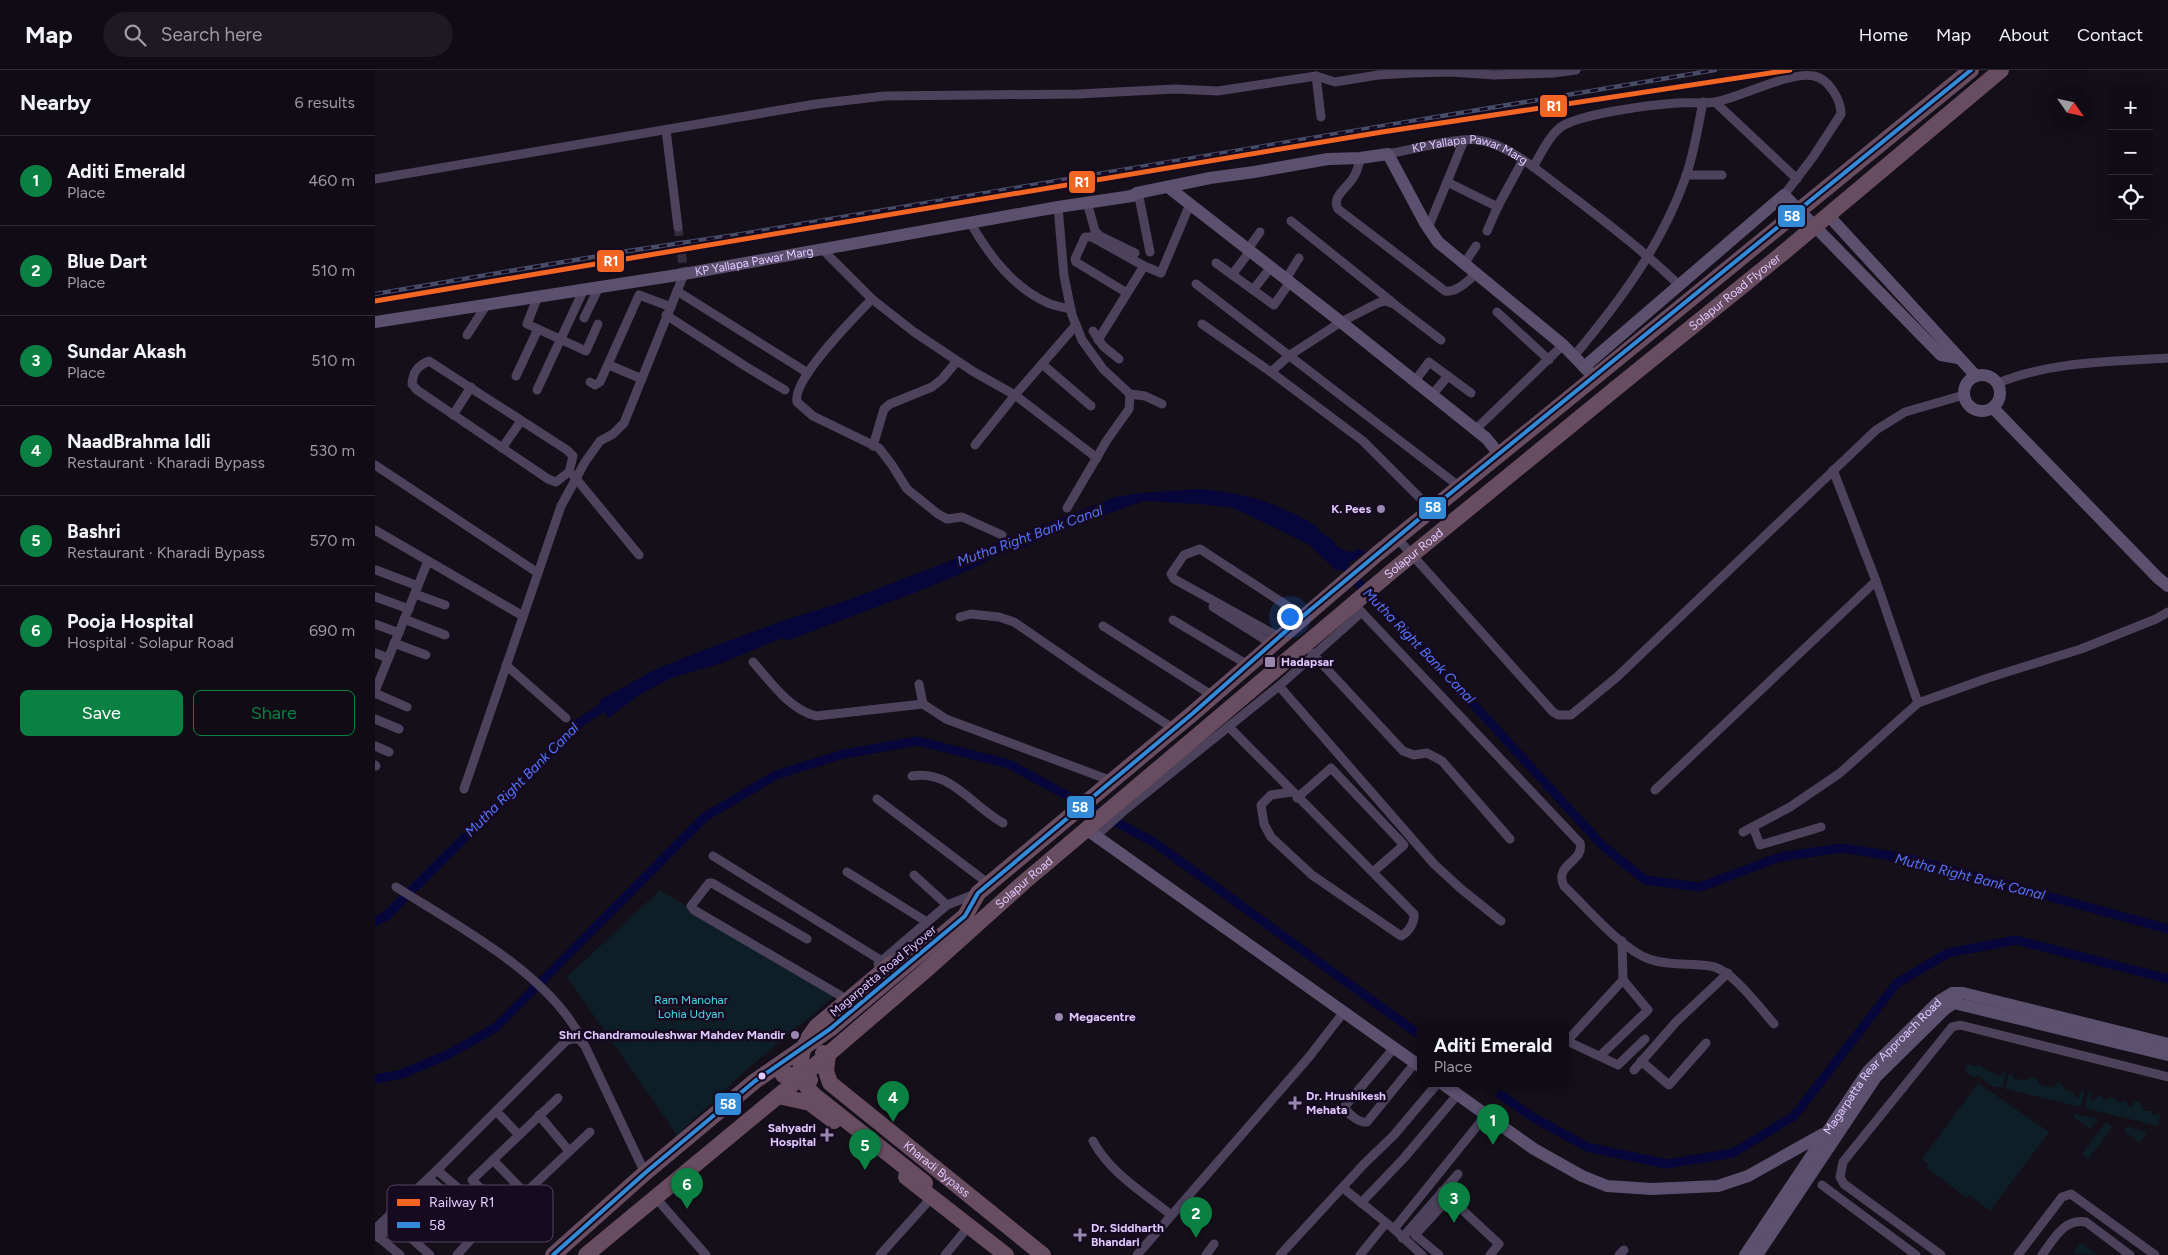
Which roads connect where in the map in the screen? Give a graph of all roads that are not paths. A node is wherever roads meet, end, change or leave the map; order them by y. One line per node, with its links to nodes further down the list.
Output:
1 (1325, 70): 8 (street)
2 (1971, 70): 91 (highway, Solapur Road Flyover, bridge)
3 (2001, 70): 30 (highway, Solapur Road Flyover, bridge)
4 (1446, 71): 7 (street); 8 (street)
5 (1569, 71): 6 (street)
6 (1534, 72): 7 (street)
7 (1495, 73)
8 (1315, 76): 11 (street); 12 (street)
9 (1703, 102): 10 (street); 17 (street); 18 (street)
10 (1715, 102): 20 (street); 20 (street)
11 (1321, 117)
12 (666, 130): 21 (street); 33 (street)
13 (1464, 140): 14 (street, KP Yallapa Pawar Marg); 16 (street, KP Yallapa Pawar Marg); 22 (street)
14 (1388, 154): 15 (street, KP Yallapa Pawar Marg); 34 (street)
15 (1361, 158): 23 (street, KP Yallapa Pawar Marg); 49 (street)
16 (1523, 160): 17 (street, KP Yallapa Pawar Marg); 29 (street)
17 (1533, 167): 42 (street, KP Yallapa Pawar Marg)
18 (1686, 174): 19 (street); 42 (street)
19 (1722, 175)
20 (1797, 179): 24 (street)
21 (375, 180)
22 (1447, 182): 29 (street); 34 (street)
23 (1170, 189): 25 (street, KP Yallapa Pawar Marg); 27 (street)
24 (1785, 195): 53 (street); 82 (street)
25 (1135, 196): 26 (street, KP Yallapa Pawar Marg); 40 (street)
26 (1087, 202): 28 (street, KP Yallapa Pawar Marg); 41 (street)
27 (1190, 204): 39 (street); 46 (street)
28 (1058, 207): 32 (street, KP Yallapa Pawar Marg); 64 (street)
29 (1498, 207): 35 (street)
30 (1828, 215): 82 (street); 125 (highway, Solapur Road Flyover, bridge)
31 (1291, 221): 62 (street)
32 (970, 222): 38 (street, KP Yallapa Pawar Marg); 64 (street)
33 (678, 227)
34 (1428, 228): 45 (street)
35 (1487, 231)
36 (1260, 232): 39 (street)
37 (1477, 246): 45 (street)
38 (822, 249): 48 (street, KP Yallapa Pawar Marg); 60 (street)
39 (1249, 250): 47 (street); 50 (street)
40 (1150, 252)
41 (1135, 253)
42 (1649, 255): 53 (street, KP Yallapa Pawar Marg); 81 (street)
43 (1299, 258): 51 (street)
44 (1216, 263): 50 (street)
45 (1464, 264): 49 (street)
46 (1144, 266): 58 (street); 58 (street)
47 (1271, 267): 51 (street); 56 (street)
48 (684, 274): 54 (street, KP Yallapa Pawar Marg); 57 (street)
49 (1476, 274): 79 (street)
50 (1232, 275): 56 (street)
51 (1288, 280): 56 (street); 69 (street)
52 (1196, 284): 80 (street)
53 (1680, 286): 91 (street)
54 (599, 287): 55 (street, KP Yallapa Pawar Marg); 67 (street)
55 (584, 289): 59 (street, KP Yallapa Pawar Marg); 76 (street)
56 (1253, 290)
57 (677, 291): 63 (street); 90 (street)
58 (1127, 293): 77 (street)
59 (538, 296): 61 (street, KP Yallapa Pawar Marg); 73 (street)
60 (872, 299): 85 (street); 90 (street)
61 (487, 304): 68 (street, KP Yallapa Pawar Marg); 75 (street)
62 (1394, 304): 69 (street); 78 (street)
63 (671, 306): 66 (street); 88 (street)
64 (1071, 309): 72 (street)
65 (1497, 312): 86 (street)
66 (666, 315): 95 (street); 101 (street)
67 (584, 318)
68 (375, 322)
69 (1341, 322): 80 (street); 96 (street)
70 (598, 324): 76 (street)
71 (1202, 324): 89 (street)
72 (1076, 325): 87 (street); 103 (street)
73 (538, 328): 76 (street); 92 (street)
74 (1093, 331): 77 (street)
75 (467, 335)
76 (561, 339): 100 (street)
77 (1099, 340): 84 (street)
78 (1441, 340)
79 (1563, 345): 81 (street); 86 (street)
80 (1290, 355): 89 (street); 122 (street)
81 (1574, 356): 91 (street)
82 (1958, 358): 94 (street)
83 (2168, 358): 98 (street)
84 (1119, 359)
85 (957, 360): 104 (street); 114 (street)
86 (1549, 360): 112 (street)
87 (1042, 364): 104 (street); 108 (street)
88 (609, 365): 95 (street); 97 (street)
89 (1271, 372): 124 (street)
90 (808, 373): 114 (street)
91 (1593, 373): 116 (highway, Solapur Road)
92 (516, 376)
93 (1448, 376): 96 (street); 102 (street); 105 (street)
94 (1976, 376): 98 (street); 106 (street)
95 (642, 379): 121 (street)
96 (1415, 381): 105 (street)
97 (590, 382)
98 (1998, 383): 109 (street)
99 (471, 388): 110 (street); 110 (street); 111 (street)
100 (537, 390)
101 (785, 390)
102 (1471, 393)
103 (1130, 394): 107 (street); 117 (street)
104 (1015, 395): 113 (street); 117 (street)
105 (1432, 395): 112 (street)
106 (1964, 395): 109 (street); 119 (street)
107 (1162, 404)
108 (1091, 406)
109 (1993, 408): 135 (street)
110 (453, 415): 115 (street)
111 (521, 421): 115 (street); 120 (street)
112 (1475, 430): 116 (street)
113 (975, 445)
114 (873, 446): 127 (street)
115 (502, 448): 120 (street)
116 (1500, 455): 122 (highway, Solapur Road)
117 (1097, 458): 123 (street)
118 (375, 465): 133 (street)
119 (1833, 470): 129 (street); 134 (street)
120 (569, 472): 121 (street)
121 (577, 478): 130 (street); 133 (street)
122 (1460, 487): 124 (highway, Solapur Road)
123 (1067, 508)
124 (1431, 509): 128 (highway, Solapur Road)
125 (1464, 512): 129 (highway, Solapur Road)
126 (375, 531): 131 (street)
127 (1002, 535)
128 (1397, 538): 129 (street); 144 (highway, Solapur Road)
129 (1412, 555): 139 (highway, Solapur Road)
130 (639, 556)
131 (428, 561): 136 (street); 143 (street)
132 (376, 570): 136 (street)
133 (538, 573): 143 (street)
134 (1876, 581): 166 (street); 179 (street)
135 (2168, 586)
136 (416, 590): 140 (street); 141 (street)
137 (1194, 595): 152 (street)
138 (376, 597): 141 (street)
139 (1360, 604): 154 (highway, Solapur Road); 199 (street)
140 (445, 605)
141 (409, 609): 146 (street)
142 (2168, 612): 166 (street)
143 (523, 616): 159 (street)
144 (1303, 616): 152 (highway, Solapur Road); 152 (street)
145 (960, 617): 173 (street)
146 (404, 619): 150 (street); 151 (street)
147 (1173, 620): 160 (street)
148 (375, 624): 150 (street)
149 (1103, 626): 165 (street)
150 (399, 633): 153 (street)
151 (445, 635)
152 (1276, 641): 160 (highway, Solapur Road)
153 (394, 643): 156 (street); 157 (street)
154 (1310, 650): 163 (street); 182 (highway, Solapur Road); 188 (street)
155 (375, 653): 157 (street)
156 (426, 655)
157 (389, 658): 161 (street)
158 (753, 662): 167 (street)
159 (506, 665): 169 (street); 178 (street)
160 (1248, 665): 165 (highway, Solapur Road)
161 (377, 680): 164 (street)
162 (919, 684): 167 (street)
163 (1279, 686): 171 (street); 196 (street)
164 (375, 692): 168 (street)
165 (1213, 696): 173 (highway, Solapur Road)
166 (1918, 703): 184 (street)
167 (923, 704): 177 (street)
168 (407, 707)
169 (566, 718)
170 (375, 719): 172 (street)
171 (1229, 727): 180 (street); 182 (street)
172 (399, 729)
173 (1174, 729): 177 (highway, Solapur Road)
174 (375, 746): 175 (street)
175 (389, 752)
176 (911, 776): 183 (street)
177 (1112, 781): 194 (highway, Solapur Road)
178 (464, 789)
179 (1655, 790)
180 (1295, 795): 191 (street); 191 (street); 191 (street)
181 (877, 799): 194 (street)
182 (1119, 808): 186 (highway, Solapur Road)
183 (1003, 823)
184 (1753, 826): 185 (street); 187 (street)
185 (1821, 827)
186 (1095, 830): 204 (street); 214 (highway, Solapur Road)
187 (1743, 832)
188 (1510, 839)
189 (713, 856): 200 (street)
190 (847, 872): 197 (street)
191 (1373, 872)
192 (914, 875): 195 (street)
193 (396, 888): 209 (street)
194 (984, 888): 195 (street); 200 (highway, Magarpatta Road Flyover); 206 (highway, Solapur Road)
195 (947, 904): 197 (street)
196 (1501, 920)
197 (927, 922): 200 (street)
198 (807, 939): 203 (street)
199 (1622, 941): 201 (street); 202 (street)
200 (887, 963): 203 (street); 219 (highway, Magarpatta Road Flyover, bridge)
201 (1728, 973): 205 (street); 217 (street)
202 (1623, 980): 207 (street); 216 (street)
203 (841, 996): 219 (street)
204 (1343, 1013): 213 (street); 255 (street)
205 (1774, 1024)
206 (816, 1038): 214 (highway); 219 (highway, Solapur Road)
207 (1569, 1039)
208 (1645, 1039): 216 (street)
209 (583, 1042): 230 (street); 242 (street)
210 (1569, 1042): 216 (street)
211 (1706, 1044): 217 (street)
212 (2168, 1044): 236 (street, Magarpatta Rear Approach Road)
213 (1394, 1048): 218 (street); 220 (street)
214 (827, 1054): 219 (highway, Solapur Road); 223 (highway)
215 (2168, 1055): 234 (street, Magarpatta Rear Approach Road)
216 (1600, 1056)
217 (1641, 1061): 221 (street)
218 (1417, 1064)
219 (795, 1066): 223 (highway, Kharadi Bypass); 227 (highway, Solapur Road); 242 (highway, Solapur Road); 244 (highway, bridge); 274 (highway)
220 (1417, 1066)
221 (1633, 1070)
222 (2168, 1077): 262 (street)
223 (830, 1083): 229 (highway, Kharadi Bypass)
224 (1434, 1087): 251 (street)
225 (1448, 1087): 226 (street)
226 (1458, 1094): 231 (street); 254 (street)
227 (778, 1096): 233 (highway, Kharadi Bypass); 253 (highway, Solapur Road)
228 (558, 1098): 232 (street)
229 (849, 1098): 233 (highway); 244 (highway, Kharadi Bypass)
230 (497, 1111): 237 (street); 241 (street)
231 (1486, 1114): 236 (street); 258 (street)
232 (539, 1116): 237 (street); 239 (street)
233 (832, 1119): 244 (highway, Kharadi Bypass)
234 (1840, 1130): 236 (street); 291 (street, Magarpatta Rear Approach Road)
235 (590, 1132): 239 (street)
236 (1825, 1133): 290 (street, Magarpatta Rear Approach Road)
237 (519, 1135): 240 (street)
238 (1093, 1142): 255 (street)
239 (569, 1151): 250 (street)
240 (493, 1160): 248 (street); 249 (street)
241 (437, 1170): 246 (street); 247 (street)
242 (645, 1173): 273 (highway, Solapur Road)
243 (1458, 1174): 252 (street)
244 (925, 1179): 257 (highway, Kharadi Bypass); 277 (street); 280 (highway); 281 (highway); 282 (highway, Kharadi Bypass)
245 (1821, 1184): 268 (street)
246 (423, 1185)
247 (454, 1185)
248 (477, 1185)
249 (517, 1185)
250 (533, 1185)
251 (1343, 1188): 254 (street); 285 (street)
252 (1446, 1195): 263 (street); 288 (street); 289 (street)
253 (655, 1197): 275 (highway, Solapur Road); 276 (street)
254 (1361, 1203): 258 (street)
255 (1171, 1215): 283 (street)
256 (387, 1220): 260 (street)
257 (969, 1226): 278 (street); 279 (highway, Kharadi Bypass)
258 (1390, 1226): 263 (street); 286 (street)
259 (387, 1227): 261 (street)
260 (375, 1229)
261 (377, 1236): 269 (street)
262 (1916, 1237): 268 (street); 293 (street)
263 (1402, 1238): 287 (street)
264 (415, 1242): 270 (street)
265 (423, 1242): 271 (street)
266 (469, 1242): 272 (street)
267 (1214, 1244): 284 (street)
268 (1907, 1249): 292 (street)
269 (400, 1255)
270 (430, 1255)
271 (438, 1255)
272 (457, 1255)
273 (553, 1255)
274 (567, 1255)
275 (586, 1255)
276 (706, 1255)
277 (880, 1255)
278 (945, 1255)
279 (1006, 1255)
280 (1017, 1255)
281 (1031, 1255)
282 (1043, 1255)
283 (1137, 1255)
284 (1206, 1255)
285 (1280, 1255)
286 (1360, 1255)
287 (1422, 1255)
288 (1439, 1255)
289 (1490, 1255)
290 (1745, 1255)
291 (1757, 1255)
292 (1916, 1255)
293 (1941, 1255)
294 (2018, 1255): 297 (street)
295 (2042, 1255): 296 (street)
296 (2130, 1255)
297 (2155, 1255)

